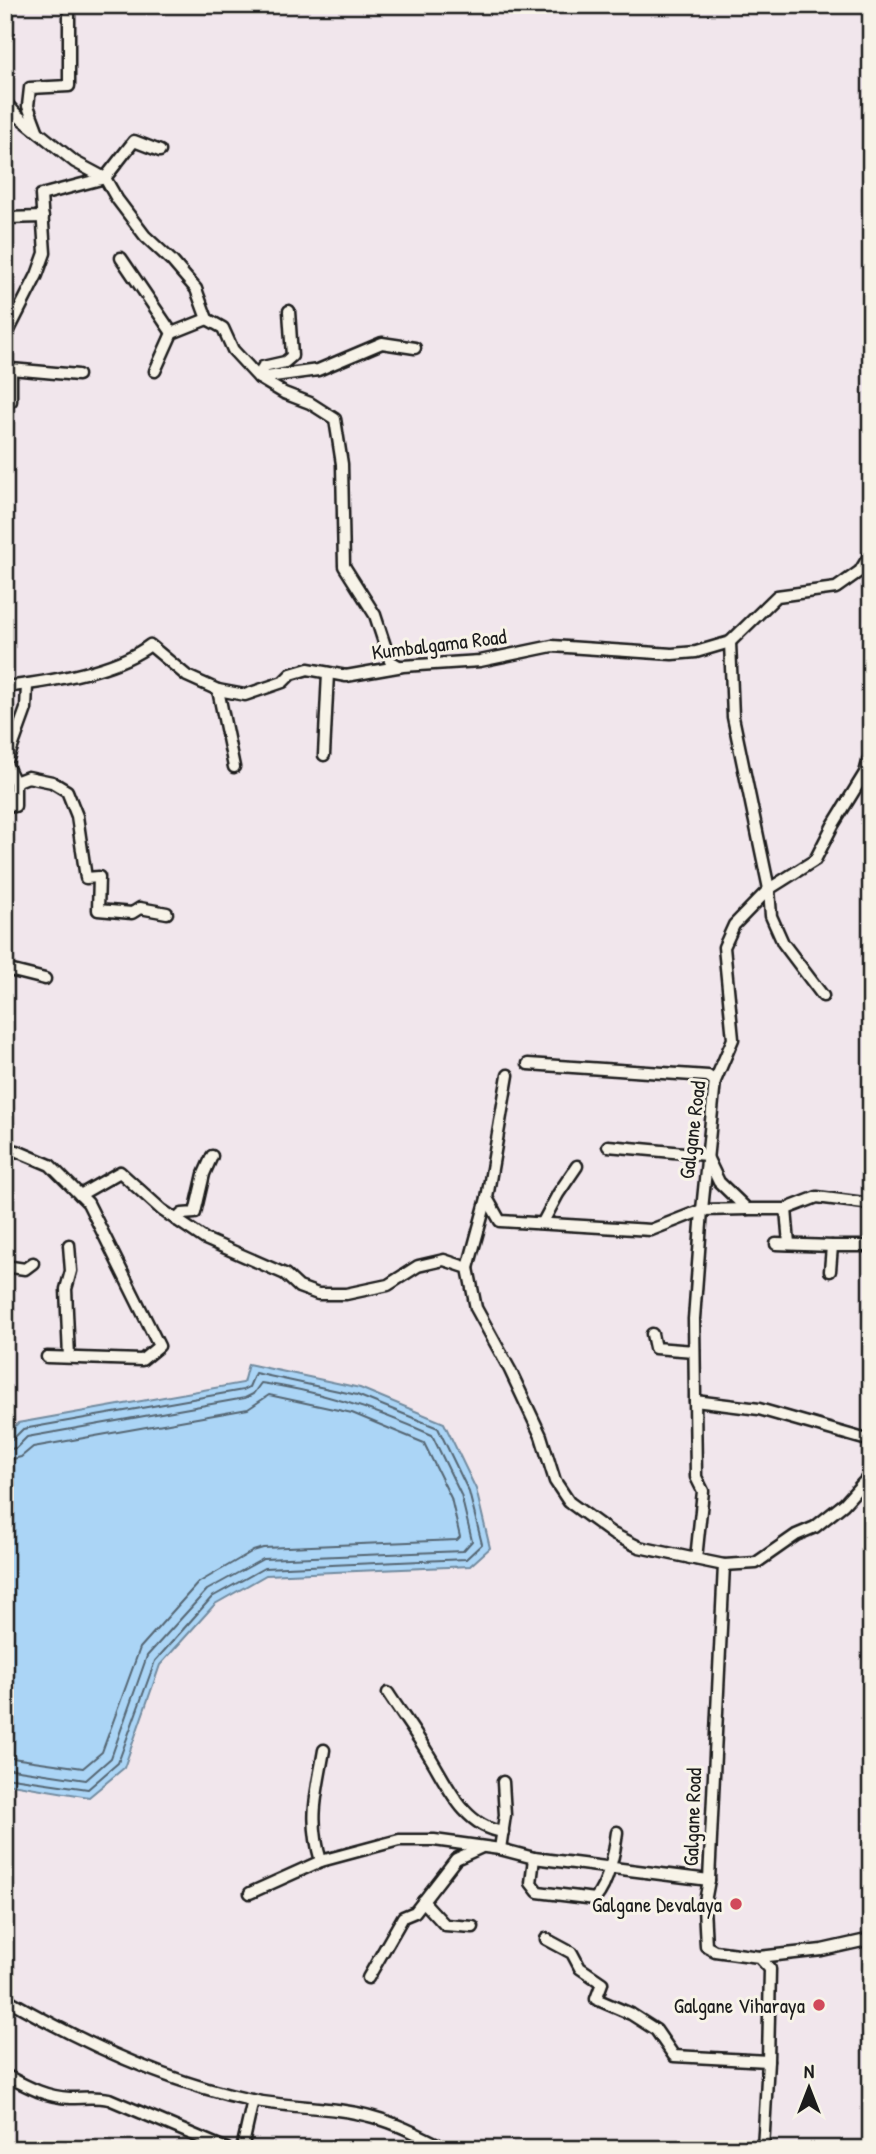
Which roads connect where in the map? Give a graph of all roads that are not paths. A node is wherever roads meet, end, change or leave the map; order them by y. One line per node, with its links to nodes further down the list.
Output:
1 (69, 7): 3 (street)
2 (5, 102): 3 (street)
3 (37, 131): 5 (street)
4 (160, 151): 5 (street)
5 (105, 178): 6 (street); 10 (street)
6 (43, 217): 7 (street); 12 (street)
7 (5, 218)
8 (121, 258): 11 (street)
9 (289, 311): 17 (street)
10 (208, 319): 11 (street); 17 (street)
11 (172, 333): 15 (street)
12 (5, 338)
13 (415, 348): 17 (street)
14 (8, 368): 16 (street); 18 (street)
15 (155, 371)
16 (78, 375)
17 (259, 378): 21 (street)
18 (11, 401)
19 (871, 553): 20 (street, Kumbalgama Road)
20 (730, 642): 21 (street, Kumbalgama Road); 31 (street)
21 (403, 666): 22 (street, Kumbalgama Road)
22 (328, 673): 25 (street, Kumbalgama Road); 27 (street)
23 (27, 685): 24 (street, Kumbalgama Road); 25 (street, Kumbalgama Road); 29 (street)
24 (5, 687)
25 (218, 690): 28 (street)
26 (871, 751): 31 (street, Galgane Road)
27 (324, 755)
28 (234, 767)
29 (15, 782): 30 (street); 32 (street)
30 (15, 806)
31 (769, 889): 35 (street); 38 (street, Galgane Road)
32 (167, 913)
33 (5, 969): 34 (street)
34 (45, 979)
35 (823, 996)
36 (528, 1064): 38 (street)
37 (508, 1075): 45 (street)
38 (715, 1081): 41 (street, Galgane Road)
39 (608, 1146): 41 (street)
40 (5, 1149): 44 (street)
41 (706, 1155): 47 (street); 49 (street, Galgane Road)
42 (212, 1156): 50 (street)
43 (578, 1166): 51 (street)
44 (80, 1195): 50 (street); 64 (street)
45 (487, 1198): 51 (street); 59 (street)
46 (871, 1200): 48 (street)
47 (747, 1209): 48 (street); 49 (street)
48 (786, 1209): 53 (street)
49 (702, 1210): 51 (street); 62 (street, Galgane Road)
50 (176, 1220): 59 (street)
51 (543, 1222)
52 (776, 1244): 53 (street)
53 (789, 1244): 55 (street)
54 (69, 1245): 64 (street)
55 (832, 1246): 56 (street); 60 (street)
56 (871, 1246)
57 (33, 1263): 58 (street)
58 (5, 1266)
59 (468, 1268): 69 (street)
60 (830, 1271)
61 (652, 1334): 62 (street)
62 (694, 1351): 65 (street, Galgane Road)
63 (47, 1357): 64 (street)
64 (69, 1357)
65 (695, 1401): 66 (street); 69 (street, Galgane Road)
66 (871, 1441)
67 (871, 1474): 70 (street)
68 (589, 1516): 69 (street)
69 (695, 1559): 70 (street)
70 (724, 1565): 81 (street, Galgane Road)
71 (388, 1693): 74 (street)
72 (324, 1750): 79 (street)
73 (503, 1782): 74 (street)
74 (503, 1832): 77 (street)
75 (617, 1832): 80 (street)
76 (480, 1847): 77 (street); 79 (street); 83 (street)
77 (500, 1849): 78 (street)
78 (534, 1858): 80 (street); 80 (street)
79 (321, 1861): 82 (street)
80 (609, 1867): 81 (street)
81 (709, 1880): 87 (street, Galgane Road)
82 (250, 1893)
83 (423, 1901): 84 (street); 88 (street)
84 (473, 1927)
85 (546, 1939): 90 (street)
86 (871, 1939): 87 (street)
87 (759, 1958): 90 (street)
88 (368, 1978)
89 (5, 1998): 92 (street)
90 (768, 2062): 96 (street)
91 (5, 2075): 93 (street)
92 (253, 2101): 94 (street); 95 (street)
93 (227, 2149)
94 (242, 2149)
95 (447, 2149)
96 (763, 2149)

